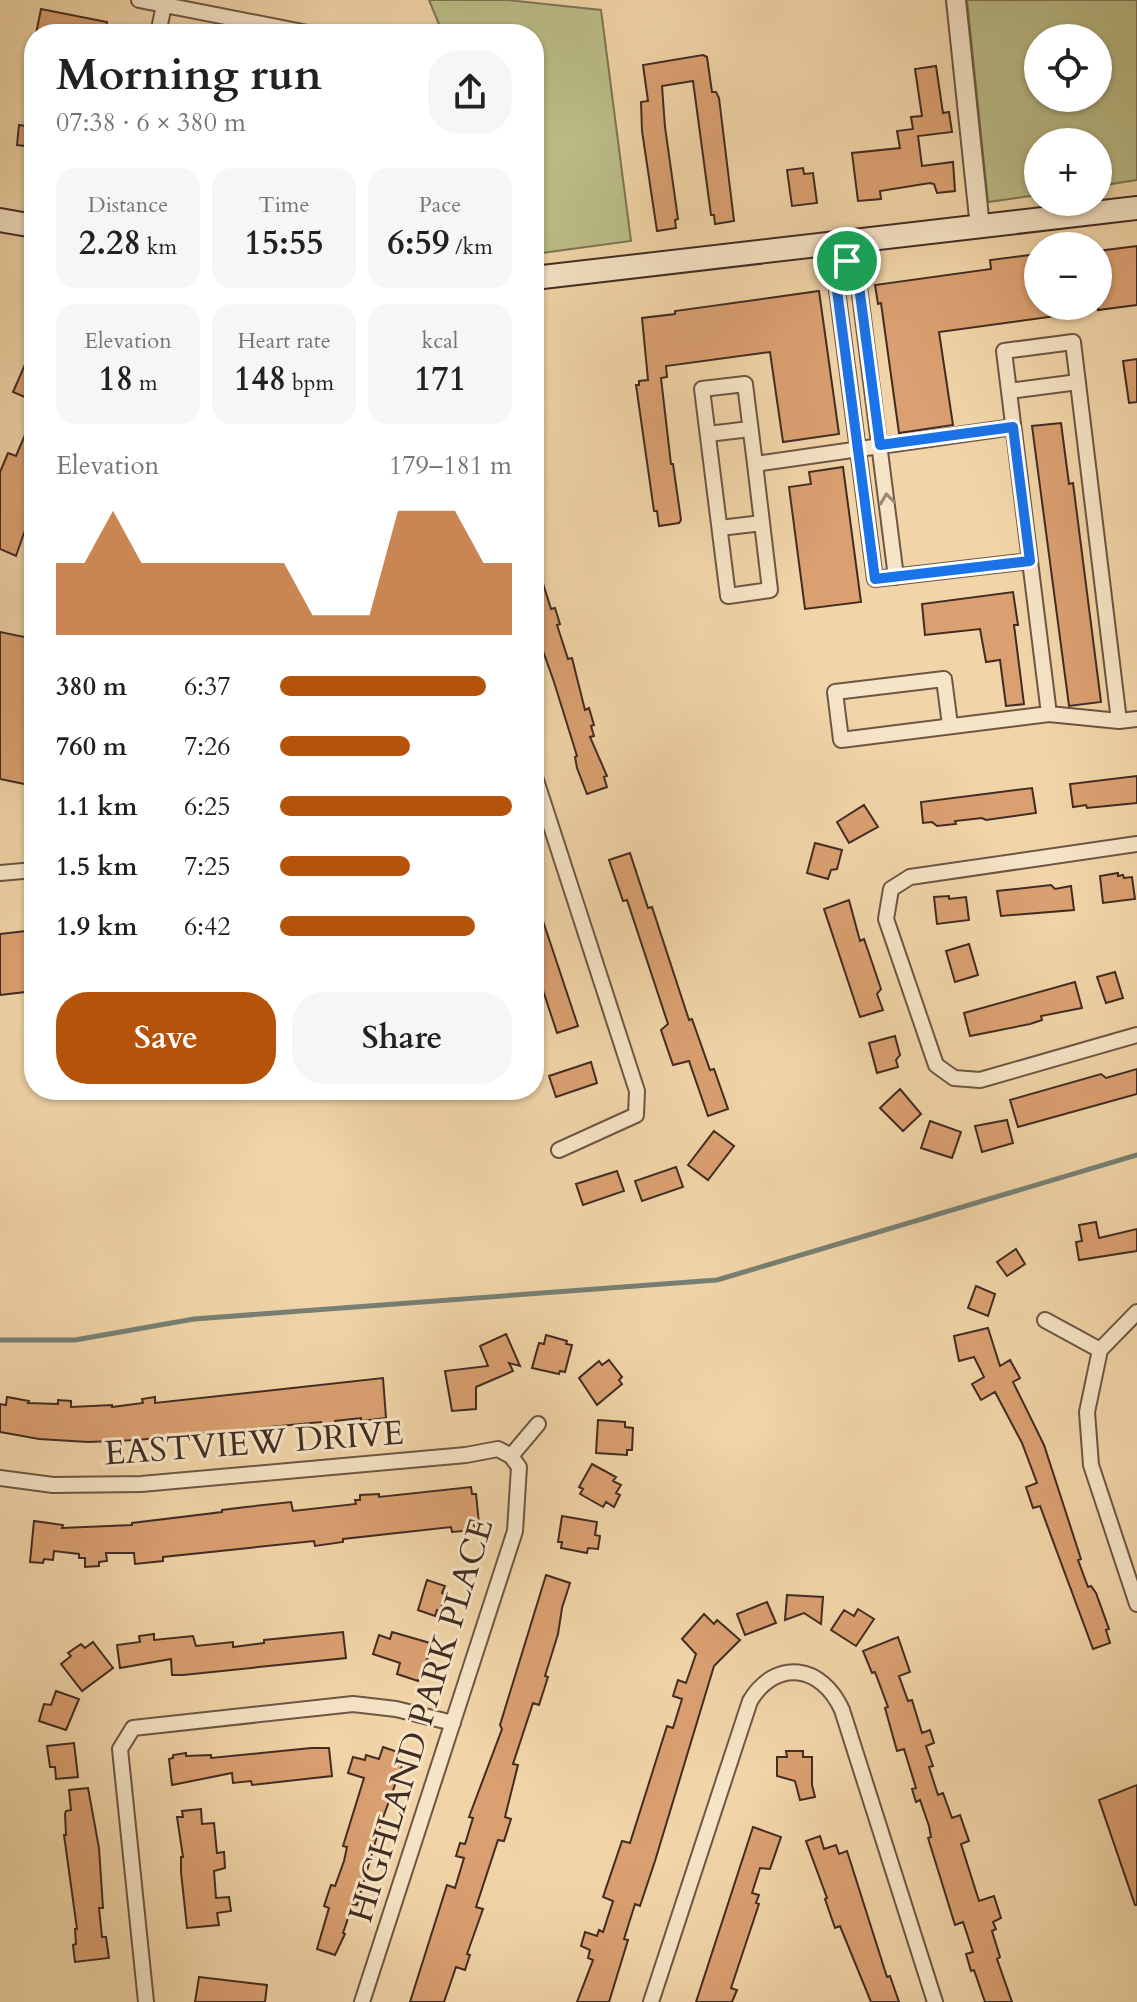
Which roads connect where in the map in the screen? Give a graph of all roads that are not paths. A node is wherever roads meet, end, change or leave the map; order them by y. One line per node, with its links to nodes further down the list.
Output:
1 (139, 0): 3 (street)
2 (956, 0): 9 (street)
3 (164, 2): 4 (street); 5 (street)
4 (160, 24)
5 (266, 24)
6 (1137, 208): 9 (main road)
7 (0, 220): 8 (main road)
8 (24, 224)
9 (980, 227): 10 (main road)
10 (845, 252): 11 (main road); 13 (street); 15 (street)
11 (544, 277)
12 (1078, 382): 14 (street); 14 (street); 28 (street)
13 (873, 391): 15 (street); 19 (street)
14 (1009, 391): 16 (street)
15 (850, 394): 20 (street)
16 (1013, 427): 19 (street); 24 (street)
17 (750, 429): 18 (street); 18 (street); 21 (street)
18 (708, 434): 23 (street)
19 (880, 445): 20 (street); 25 (street, one-way to 19)
20 (858, 448): 21 (street); 25 (street)
21 (755, 464): 22 (street)
22 (762, 523): 23 (street); 23 (street)
23 (720, 528)
24 (1030, 561): 25 (street); 26 (street)
25 (896, 577)
26 (1049, 714): 28 (street); 29 (street)
27 (1137, 719): 28 (street)
28 (1119, 721)
29 (950, 725): 29 (street)
30 (544, 805): 35 (street)
31 (1137, 844): 34 (street)
32 (24, 871): 33 (street)
33 (0, 873)
34 (1137, 1035)
35 (559, 1150)
36 (1137, 1312): 38 (street)
37 (1045, 1320): 38 (street)
38 (1100, 1350): 42 (street)
39 (538, 1424): 40 (street)
40 (511, 1456): 41 (street, EASTVIEW DRIVE); 43 (street, HIGHLAND PARK PLACE)
41 (0, 1478)
42 (1137, 1604)
43 (453, 1723): 44 (street); 45 (street, HIGHLAND PARK PLACE)
44 (146, 2002)
45 (362, 2002)
46 (651, 2002): 47 (street)
47 (935, 2002)

